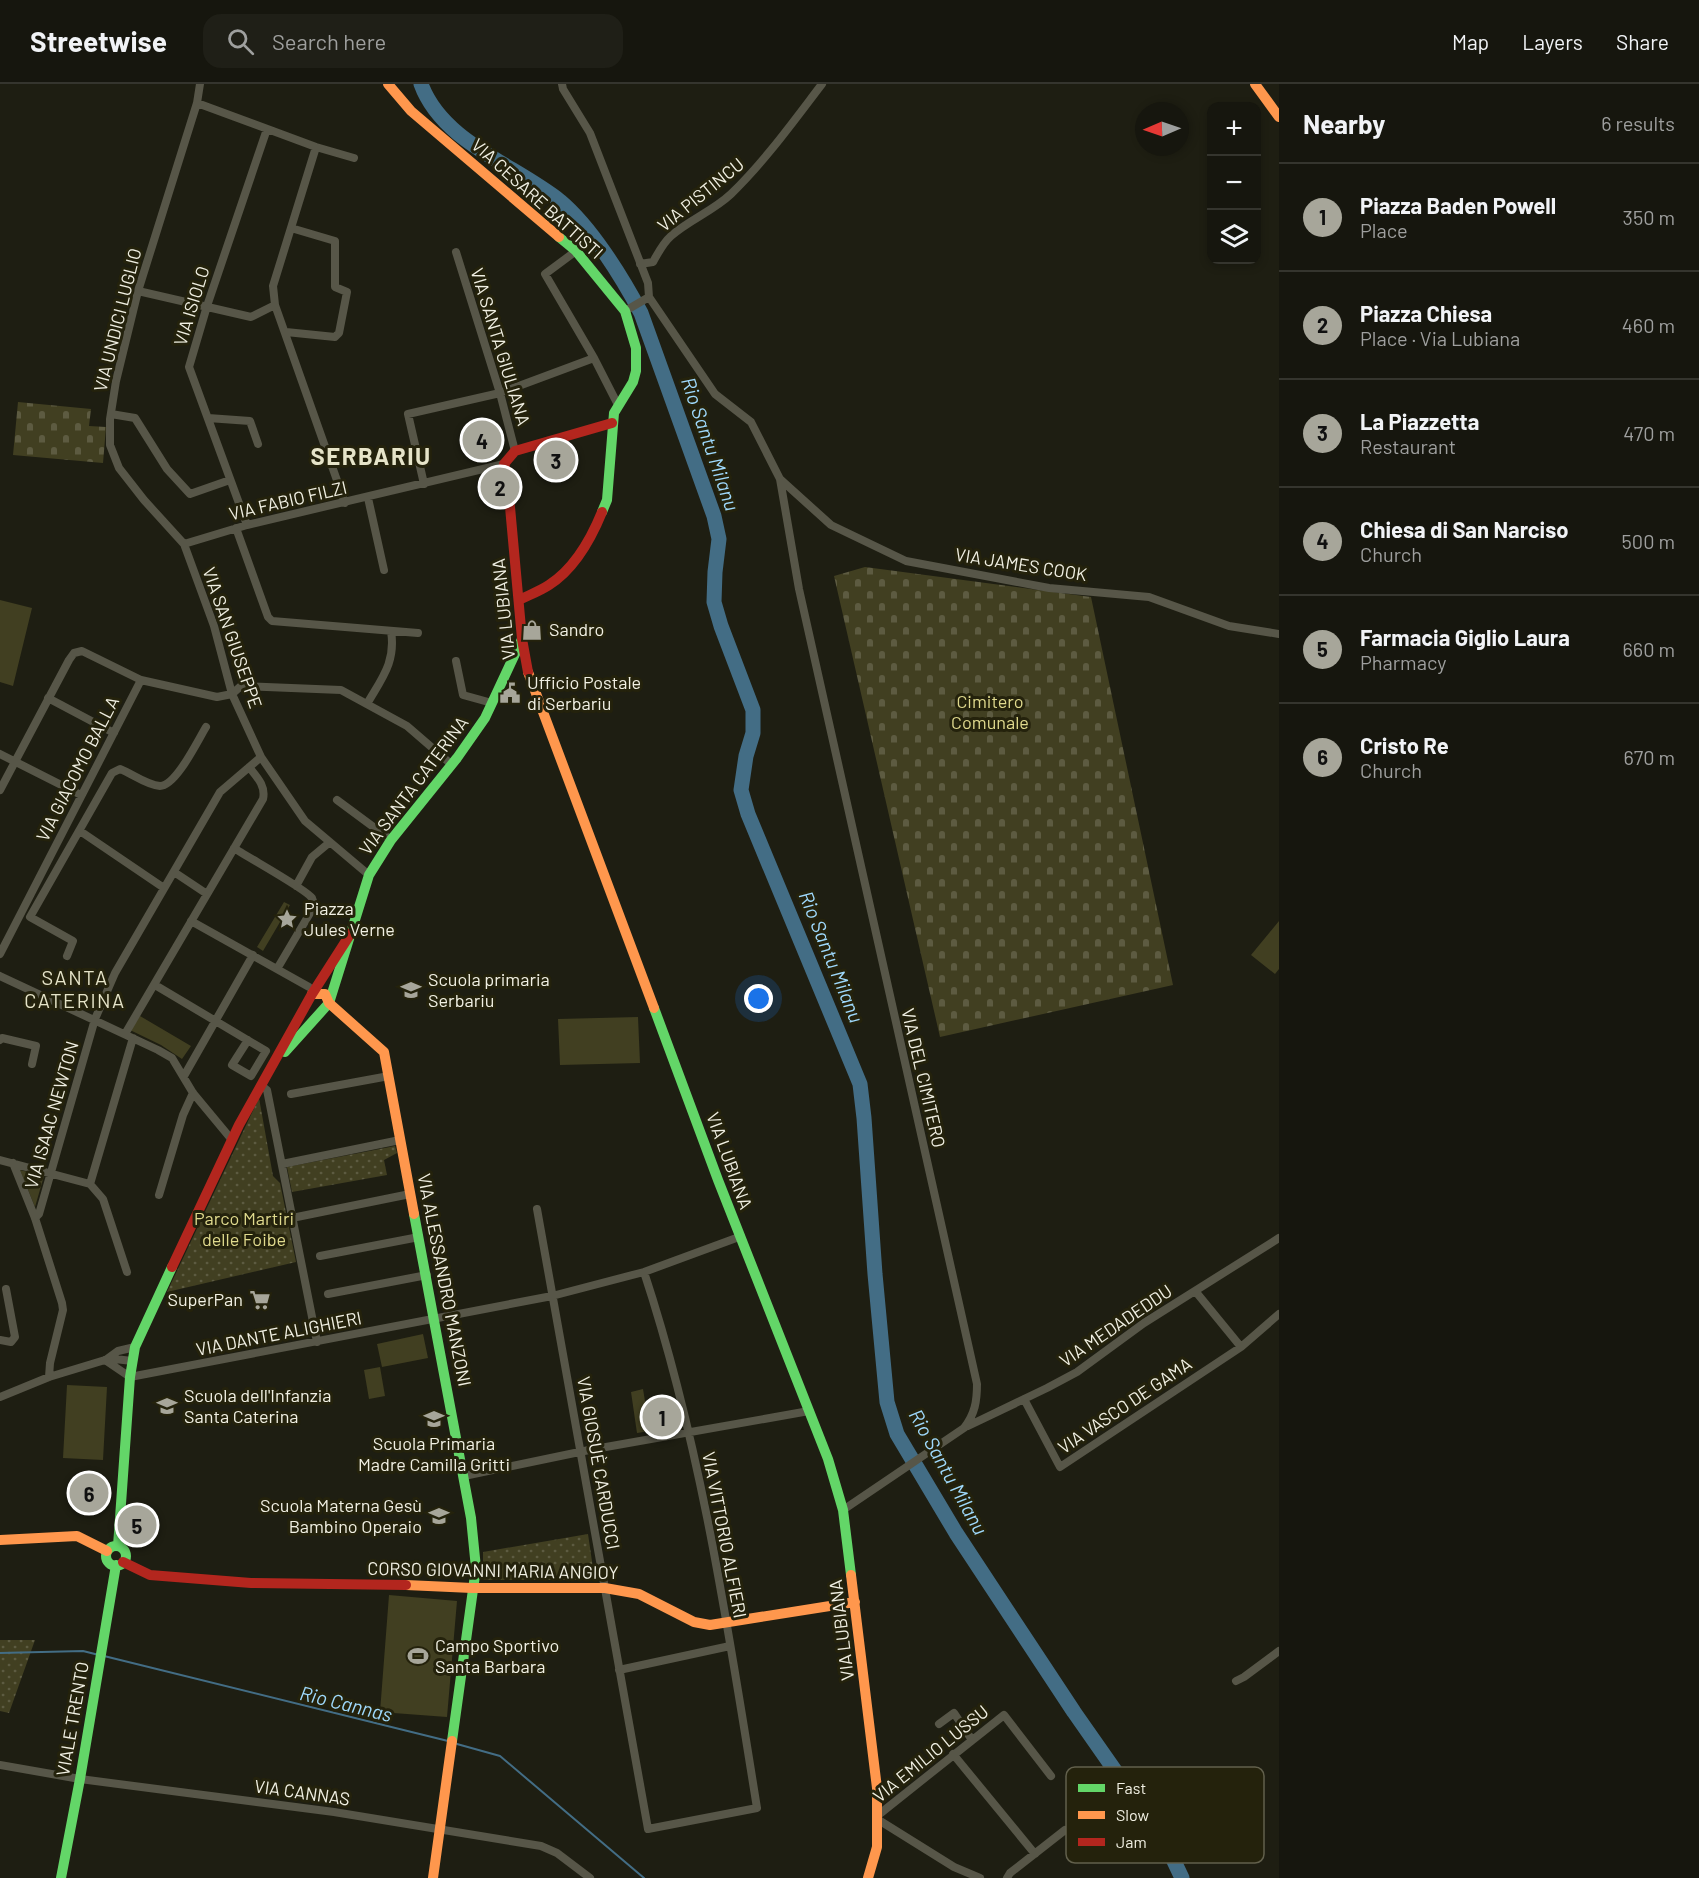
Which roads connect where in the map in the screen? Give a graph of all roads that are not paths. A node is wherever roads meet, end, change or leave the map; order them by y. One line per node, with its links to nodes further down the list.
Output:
1 (200, 84): 6 (street, VIA UNDICI LUGLIO)
2 (388, 84): 12 (street, VIA CESARE BATTISTI)
3 (562, 84): 14 (street)
4 (822, 84): 14 (street, VIA PISTINCU)
5 (1255, 84): 7 (street)
6 (197, 103): 8 (street); 15 (street, VIA UNDICI LUGLIO)
7 (1279, 117)
8 (267, 129): 9 (street); 18 (street, VIA ISIOLO)
9 (316, 147): 10 (street); 11 (street)
10 (354, 158)
11 (291, 228): 17 (street); 20 (street)
12 (576, 251): 19 (street, VIA CESARE BATTISTI); 21 (street)
13 (456, 252): 22 (street, VIA SANTA GIULIANA)
14 (640, 264): 16 (street)
15 (138, 291): 18 (street); 24 (street, VIA UNDICI LUGLIO)
16 (647, 298): 19 (street); 30 (street)
17 (275, 305): 18 (street); 20 (street)
18 (207, 306): 25 (street, VIA ISIOLO)
19 (628, 309): 23 (street, VIA CESARE BATTISTI)
20 (286, 332): 34 (street)
21 (594, 358): 22 (street); 23 (street)
22 (500, 393): 28 (street, VIA SANTA GIULIANA); 32 (street)
23 (618, 405): 26 (street, VIA CESARE BATTISTI)
24 (111, 414): 31 (street); 37 (street, VIA UNDICI LUGLIO)
25 (208, 418): 27 (street); 31 (street, VIA ISIOLO)
26 (612, 423): 28 (street); 39 (street, VIA CESARE BATTISTI)
27 (258, 444)
28 (515, 451): 29 (street)
29 (504, 464): 32 (street, VIA FABIO FILZI); 39 (street, VIA LUBIANA)
30 (780, 479): 42 (street, VIA JAMES COOK); 129 (street, VIA DEL CIMITERO)
31 (230, 480): 35 (street, VIA ISIOLO)
32 (424, 483): 33 (street, VIA FABIO FILZI)
33 (368, 498): 34 (street, VIA FABIO FILZI); 38 (street)
34 (345, 503): 35 (street, VIA FABIO FILZI)
35 (248, 525): 36 (street, VIA FABIO FILZI)
36 (236, 528): 37 (street, VIA FABIO FILZI); 40 (street)
37 (184, 544): 48 (street, VIA SAN GIUSEPPE)
38 (384, 570)
39 (519, 600): 43 (street, VIA LUBIANA)
40 (391, 631): 41 (street); 51 (street)
41 (418, 633)
42 (1279, 634)
43 (522, 639): 44 (street, VIA LUBIANA); 46 (street, VIA SANTA CATERINA)
44 (526, 658): 46 (street); 106 (street, VIA LUBIANA)
45 (456, 661): 50 (street)
46 (511, 662): 50 (street, VIA SANTA CATERINA)
47 (141, 680): 48 (street); 49 (street); 53 (street, VIA GIACOMO BALLA)
48 (232, 694): 51 (street); 55 (street, VIA SAN GIUSEPPE)
49 (48, 698): 53 (street); 56 (street)
50 (492, 703): 57 (street, VIA SANTA CATERINA)
51 (367, 704): 57 (street)
52 (206, 727): 62 (street)
53 (114, 733): 60 (street, VIA GIACOMO BALLA)
54 (0, 754): 56 (street)
55 (261, 757): 58 (street, VIA ISAAC NEWTON); 64 (street, VIA SAN GIUSEPPE)
56 (14, 762): 59 (street); 60 (street)
57 (452, 764): 63 (street, VIA SANTA CATERINA)
58 (249, 767): 65 (street); 66 (street, VIA ISAAC NEWTON)
59 (0, 790)
60 (81, 795): 73 (street, VIA GIACOMO BALLA)
61 (337, 800): 63 (street)
62 (80, 831): 69 (street); 75 (street)
63 (391, 840): 67 (street, VIA SANTA CATERINA)
64 (330, 842): 67 (street, VIA SAN GIUSEPPE); 68 (street)
65 (234, 849): 68 (street); 70 (street)
66 (174, 872): 69 (street, VIA ISAAC NEWTON); 70 (street)
67 (369, 875): 72 (street, VIA SANTA CATERINA)
68 (296, 886): 76 (street)
69 (164, 888): 81 (street, VIA ISAAC NEWTON)
70 (207, 894): 71 (street)
71 (191, 921): 74 (street); 78 (street)
72 (351, 933): 79 (street, VIA SANTA CATERINA); 80 (street, VIA SANTA CATERINA)
73 (0, 954)
74 (253, 955): 76 (street); 82 (street)
75 (67, 956)
76 (277, 969): 79 (street)
77 (0, 976): 81 (street)
78 (155, 985): 82 (street); 83 (street)
79 (311, 991): 80 (street); 87 (street, VIA SANTA CATERINA)
80 (328, 1003): 87 (street, VIA SANTA CATERINA); 89 (street, VIA ALESSANDRO MANZONI)
81 (95, 1020): 83 (street); 98 (street, VIA ISAAC NEWTON)
82 (214, 1021): 85 (street); 88 (street)
83 (129, 1036): 88 (street); 99 (street)
84 (0, 1040): 86 (street)
85 (248, 1040): 85 (street)
86 (32, 1064)
87 (271, 1067): 90 (street, VIA SANTA CATERINA)
88 (184, 1076): 91 (street)
89 (388, 1076): 92 (street); 94 (street, VIA ALESSANDRO MANZONI)
90 (262, 1086): 93 (street, VIA SANTA CATERINA); 97 (street)
91 (193, 1093): 93 (street); 101 (street)
92 (291, 1094)
93 (232, 1140): 120 (street, VIA SANTA CATERINA)
94 (400, 1140): 97 (street); 100 (street, VIA ALESSANDRO MANZONI)
95 (0, 1160): 96 (street)
96 (13, 1163): 98 (street); 103 (street)
97 (282, 1164): 104 (street)
98 (50, 1173): 99 (street); 103 (street, VIA ISAAC NEWTON)
99 (90, 1184): 109 (street)
100 (410, 1194): 104 (street); 105 (street, VIA ALESSANDRO MANZONI)
101 (159, 1195)
102 (537, 1209): 115 (street, VIA GIOSUÈ CARDUCCI)
103 (35, 1218): 124 (street)
104 (292, 1218): 119 (street)
105 (419, 1237): 108 (street); 111 (street, VIA ALESSANDRO MANZONI)
106 (739, 1237): 110 (street, VIA DANTE ALIGHIERI); 128 (street, VIA LUBIANA)
107 (1279, 1238): 113 (street, VIA MEDADEDDU)
108 (320, 1256)
109 (127, 1272)
110 (644, 1272): 115 (street, VIA DANTE ALIGHIERI); 130 (street, VIA VITTORIO ALFIERI)
111 (427, 1275): 114 (street); 117 (street, VIA ALESSANDRO MANZONI)
112 (6, 1288): 118 (street)
113 (1196, 1292): 121 (street); 127 (street, VIA MEDADEDDU)
114 (328, 1294)
115 (552, 1296): 117 (street, VIA DANTE ALIGHIERI); 131 (street, VIA GIOSUÈ CARDUCCI)
116 (1279, 1314): 121 (street, VIA VASCO DE GAMA)
117 (434, 1318): 119 (street, VIA DANTE ALIGHIERI); 132 (street, VIA ALESSANDRO MANZONI)
118 (0, 1340)
119 (317, 1342): 125 (street, VIA DANTE ALIGHIERI)
120 (135, 1347): 122 (street); 123 (street, VIA SANTA CATERINA)
121 (1240, 1347): 127 (street, VIA VASCO DE GAMA)
122 (105, 1360): 123 (street); 124 (street); 125 (street)
123 (132, 1361): 125 (street, VIA SANTA CATERINA)
124 (49, 1377): 126 (street)
125 (130, 1377): 135 (street, VIA SANTA CATERINA)
126 (0, 1397)
127 (1024, 1399): 129 (street, VIA MEDADEDDU)
128 (809, 1411): 130 (street); 133 (street, VIA LUBIANA)
129 (964, 1428): 133 (street)
130 (690, 1432): 131 (street); 141 (street, VIA VITTORIO ALFIERI)
131 (581, 1452): 132 (street); 139 (street, VIA GIOSUÈ CARDUCCI)
132 (464, 1476): 138 (street, VIA ALESSANDRO MANZONI)
133 (843, 1510): 140 (street, VIA LUBIANA)
134 (0, 1540): 136 (street)
135 (118, 1546): 136 (street); 137 (street)
136 (107, 1551): 137 (street)
137 (120, 1564): 138 (street, CORSO GIOVANNI MARIA ANGIOY); 151 (street, VIALE TRENTO)
138 (472, 1588): 139 (street, CORSO GIOVANNI MARIA ANGIOY); 153 (street, VIA ALESSANDRO MANZONI)
139 (605, 1588): 141 (street, CORSO GIOVANNI MARIA ANGIOY); 144 (street, VIA GIOSUÈ CARDUCCI)
140 (855, 1602): 141 (street, CORSO GIOVANNI MARIA ANGIOY); 152 (street, VIA LUBIANA)
141 (726, 1623): 142 (street, VIA VITTORIO ALFIERI)
142 (730, 1646): 144 (street); 154 (street, VIA VITTORIO ALFIERI)
143 (1279, 1651): 145 (street)
144 (619, 1670): 154 (street, VIA GIOSUÈ CARDUCCI)
145 (1236, 1681)
146 (939, 1724): 147 (street)
147 (972, 1740): 148 (street, VIA EMILIO LUSSU); 150 (street, VIA EMILIO LUSSU)
148 (953, 1755): 152 (street, VIA EMILIO LUSSU); 156 (street)
149 (0, 1765): 151 (street, VIA CANNAS)
150 (1051, 1776)
151 (80, 1779): 153 (street, VIA CANNAS); 157 (street, VIALE TRENTO)
152 (877, 1818): 160 (street, VIA LUBIANA); 161 (street)
153 (440, 1829): 158 (street, VIA ALESSANDRO MANZONI); 159 (street, VIA CANNAS)
154 (648, 1829)
155 (1065, 1830): 156 (street)
156 (1035, 1854): 162 (street)
157 (61, 1878)
158 (433, 1878)
159 (590, 1878)
160 (868, 1878)
161 (980, 1878)
162 (1007, 1878)

